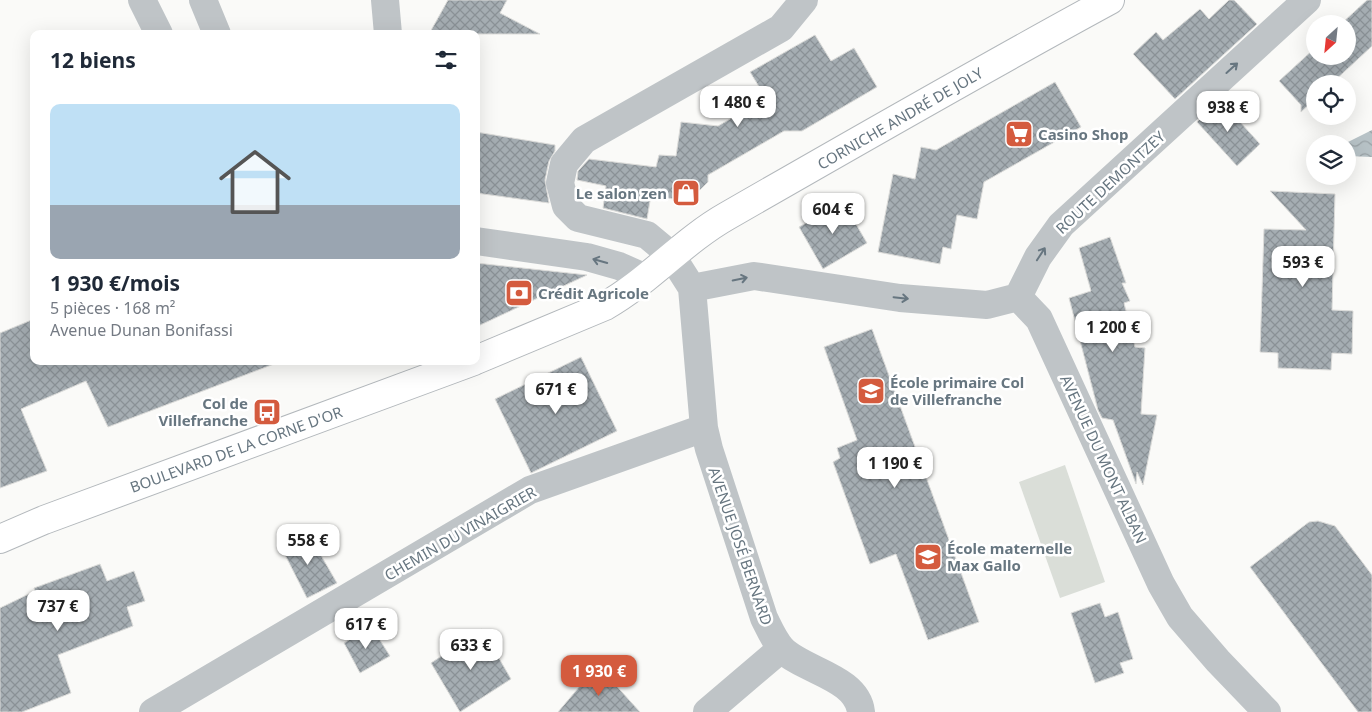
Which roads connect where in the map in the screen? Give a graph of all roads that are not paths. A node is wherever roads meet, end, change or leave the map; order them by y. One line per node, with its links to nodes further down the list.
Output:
1 (142, 0): 7 (street)
2 (203, 0): 8 (street)
3 (385, 0): 9 (street)
4 (804, 0): 11 (street)
5 (1110, 0): 11 (main road, CORNICHE ANDRÉ DE JOLY)
6 (1307, 0): 14 (street, ROUTE DEMONTZEY, one-way to 6)
7 (157, 30)
8 (215, 30)
9 (388, 30)
10 (480, 243): 12 (street, one-way to 10)
11 (672, 255): 12 (main road, CORNICHE ANDRÉ DE JOLY); 13 (street)
12 (646, 278): 15 (main road, BOULEVARD DE LA CORNE D'OR)
13 (692, 288): 14 (street, one-way to 14); 18 (street)
14 (1018, 297): 24 (street, AVENUE DU MONT ALBAN)
15 (480, 359)
16 (452, 365): 17 (main road, BOULEVARD DE LA CORNE D'OR)
17 (434, 368): 19 (main road, BOULEVARD DE LA CORNE D'OR)
18 (704, 428): 20 (street, AVENUE JOSÉ BERNARD); 22 (street, CHEMIN DU VINAIGRIER)
19 (0, 539)
20 (782, 649): 21 (street, AVENUE JOSÉ BERNARD); 23 (street)
21 (862, 711)
22 (153, 712)
23 (707, 712)
24 (1268, 712)

